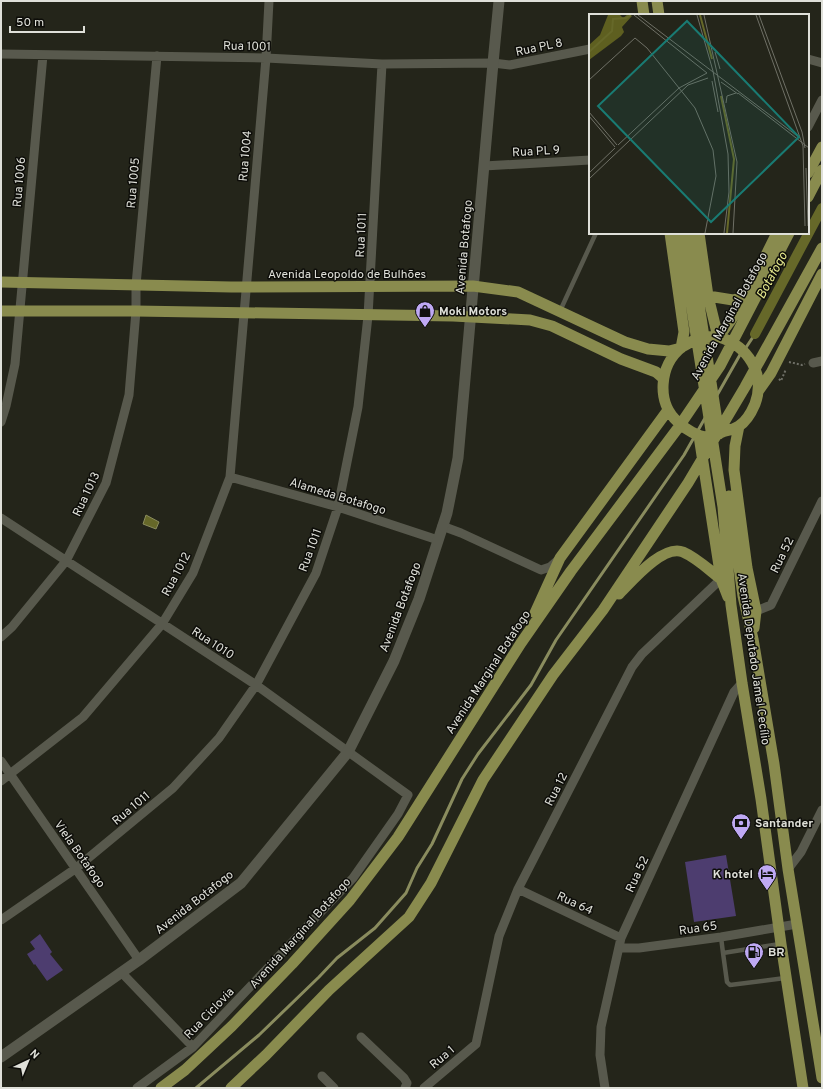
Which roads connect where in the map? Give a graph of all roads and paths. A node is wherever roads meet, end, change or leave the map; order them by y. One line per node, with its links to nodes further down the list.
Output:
1 (269, 1): 11 (street, Rua 1004)
2 (499, 1): 13 (street, Avenida Botafogo)
3 (642, 1): 5 (main road)
4 (657, 1): 6 (main road)
5 (644, 14)
6 (659, 14)
7 (589, 49): 13 (street, Rua PL 8)
8 (1, 54): 9 (street, Rua 1001)
9 (43, 55): 10 (street, Rua 1001); 34 (street, Rua 1006)
10 (157, 56): 11 (street, Rua 1001); 35 (street, Rua 1005)
11 (266, 58): 15 (street, Rua 1001); 37 (street, Rua 1004)
12 (809, 59): 14 (street)
13 (493, 63): 15 (street, Rua 1001); 20 (street, Avenida Botafogo)
14 (822, 63)
15 (382, 64): 38 (street, Rua 1011)
16 (822, 100): 17 (street)
17 (809, 125)
18 (822, 147): 22 (main road)
19 (589, 160): 20 (street, Rua PL 9)
20 (484, 166): 36 (street, Avenida Botafogo)
21 (822, 170): 23 (main road)
22 (809, 172)
23 (809, 195)
24 (596, 234): 44 (lane)
25 (670, 234): 49 (main road)
26 (680, 234): 67 (main road, Avenida Deputado Jamel Cecílio)
27 (688, 234): 72 (main road, Avenida Deputado Jamel Cecílio)
28 (699, 234): 39 (main road)
29 (776, 234): 40 (main road)
30 (788, 234): 73 (main road, Avenida Marginal Botafogo)
31 (822, 248): 68 (main road)
32 (822, 274): 54 (main road)
33 (1, 282): 34 (main road, Avenida Leopoldo de Bulhões)
34 (23, 282): 35 (main road, Avenida Leopoldo de Bulhões); 42 (street, Rua 1006)
35 (136, 285): 37 (main road, Avenida Leopoldo de Bulhões); 43 (street, Rua 1005)
36 (473, 286): 38 (main road, Avenida Leopoldo de Bulhões); 44 (main road, Avenida Leopoldo de Bulhões); 47 (street, Avenida Botafogo)
37 (247, 287): 38 (main road, Avenida Leopoldo de Bulhões); 45 (street, Rua 1004)
38 (370, 288): 46 (street, Rua 1011)
39 (708, 296): 40 (main road); 48 (main road)
40 (744, 297): 48 (main road)
41 (1, 311): 42 (main road)
42 (19, 311): 43 (main road); 56 (street, Rua 1006)
43 (136, 311): 45 (main road); 66 (street, Rua 1013)
44 (560, 312): 49 (main road, Avenida Leopoldo de Bulhões)
45 (243, 313): 46 (main road); 59 (street, Rua 1012)
46 (368, 316): 47 (main road); 61 (street, Rua 1011)
47 (471, 317): 53 (main road); 63 (street, Avenida Botafogo)
48 (723, 339): 49 (main road); 54 (main road)
49 (681, 348): 53 (main road)
50 (822, 360): 52 (street)
51 (789, 362): 52 (path)
52 (812, 363)
53 (663, 378): 55 (main road)
54 (759, 390): 57 (main road)
55 (668, 410): 58 (main road); 65 (main road)
56 (1, 422)
57 (734, 428): 58 (main road); 69 (main road)
58 (699, 436): 67 (main road)
59 (230, 477): 61 (street, Alameda Botafogo); 70 (street, Rua 1012)
60 (822, 501): 69 (street, Rua 52)
61 (338, 507): 64 (street, Alameda Botafogo); 75 (street, Rua 1011)
62 (1, 518): 66 (street, Rua 1010)
63 (442, 526): 64 (street, Avenida Botafogo); 65 (street)
64 (438, 540): 76 (street, Avenida Botafogo)
65 (560, 558): 73 (main road)
66 (66, 561): 70 (street, Rua 1010); 71 (street, Rua 1013)
67 (726, 580): 68 (main road); 74 (main road, Avenida Deputado Jamel Cecílio); 84 (street, Rua 12)
68 (603, 610): 104 (main road)
69 (756, 611): 72 (main road)
70 (162, 624): 75 (street, Rua 1010); 78 (street, Rua 1012)
71 (1, 636)
72 (753, 639): 83 (main road, Avenida Deputado Jamel Cecílio)
73 (521, 642): 103 (main road, Avenida Marginal Botafogo)
74 (742, 683): 87 (main road, Avenida Deputado Jamel Cecílio); 89 (street, Rua 52)
75 (256, 685): 76 (street, Rua 1010); 82 (street, Rua 1011)
76 (348, 752): 80 (street, Rua 1010); 93 (street, Avenida Botafogo)
77 (1, 761): 78 (street, Viela Botafogo)
78 (10, 774): 79 (street, Rua 1012); 82 (street, Viela Botafogo)
79 (1, 780)
80 (408, 795): 98 (street, Rua Ciclovia)
81 (822, 810): 83 (street)
82 (75, 869): 85 (street, Rua 1011); 93 (street, Viela Botafogo)
83 (788, 869): 86 (main road, Avenida Deputado Jamel Cecílio)
84 (518, 889): 89 (street, Rua 64); 97 (street, Rua 12)
85 (1, 920)
86 (797, 924): 87 (street, Rua 65); 101 (main road, Avenida Deputado Jamel Cecílio)
87 (779, 928): 88 (street, Rua 65); 90 (main road, Avenida Deputado Jamel Cecílio)
88 (721, 937): 91 (street, Rua 65); 92 (lane)
89 (621, 938): 91 (street, Rua 52)
90 (781, 944): 92 (lane); 95 (main road, Avenida Deputado Jamel Cecílio)
91 (619, 948): 108 (street, Rua 52)
92 (723, 953): 95 (lane)
93 (139, 960): 94 (street, Avenida Botafogo)
94 (121, 972): 98 (street); 99 (street, Avenida Botafogo)
95 (787, 977): 109 (main road, Avenida Deputado Jamel Cecílio)
96 (362, 1037): 106 (street)
97 (476, 1044): 107 (street, Rua 1)
98 (193, 1047): 102 (street, Rua Ciclovia)
99 (1, 1057)
100 (322, 1076): 105 (street)
101 (822, 1078)
102 (137, 1088)
103 (161, 1088)
104 (231, 1088)
105 (334, 1088)
106 (405, 1088)
107 (424, 1088)
108 (604, 1088)
109 (804, 1088)

